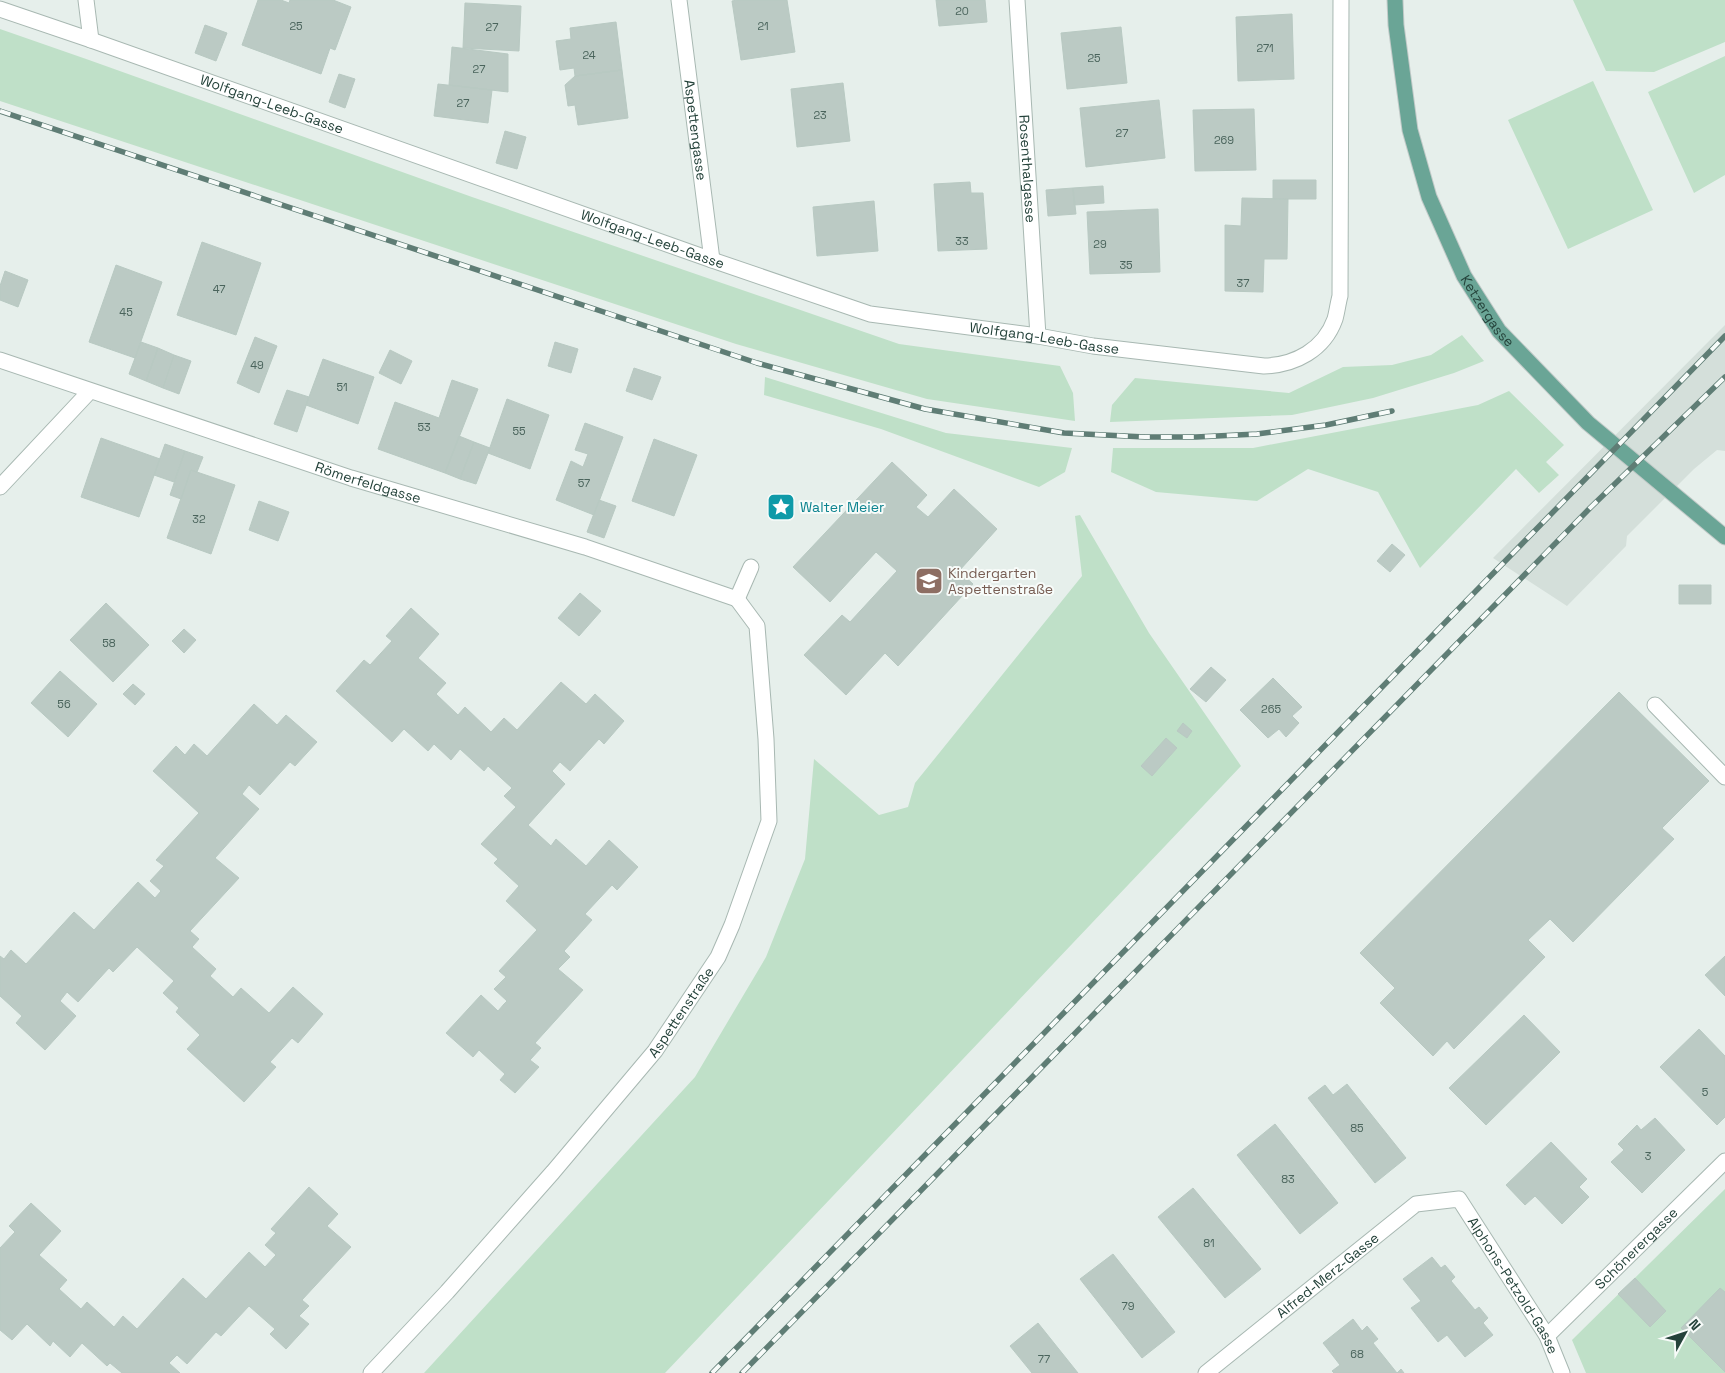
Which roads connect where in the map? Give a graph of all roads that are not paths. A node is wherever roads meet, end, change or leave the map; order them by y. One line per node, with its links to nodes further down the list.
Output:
1 (86, 0): 7 (street)
2 (679, 0): 8 (street, Aspettengasse)
3 (1017, 0): 9 (street, Rosenthalgasse)
4 (1341, 0): 9 (street, Wolfgang-Leeb-Gasse)
5 (1396, 0): 13 (main road, Ketzergasse)
6 (0, 9): 7 (street, Wolfgang-Leeb-Gasse)
7 (91, 40): 8 (street, Wolfgang-Leeb-Gasse)
8 (712, 260): 9 (street, Wolfgang-Leeb-Gasse)
9 (1038, 336)
10 (0, 360): 11 (street, Römerfeldgasse)
11 (90, 391): 12 (street); 15 (street, Römerfeldgasse)
12 (0, 487)
13 (1725, 536)
14 (751, 567): 15 (street)
15 (737, 599): 21 (street, Aspettenstraße)
16 (1655, 705): 17 (street)
17 (1725, 777)
18 (1725, 1161): 20 (street, Schönerergasse)
19 (1459, 1199): 20 (street, Alphons-Petzold-Gasse); 22 (street, Alfred-Merz-Gasse)
20 (1547, 1336): 23 (street, Alphons-Petzold-Gasse)
21 (371, 1373)
22 (1206, 1373)
23 (1562, 1373)

